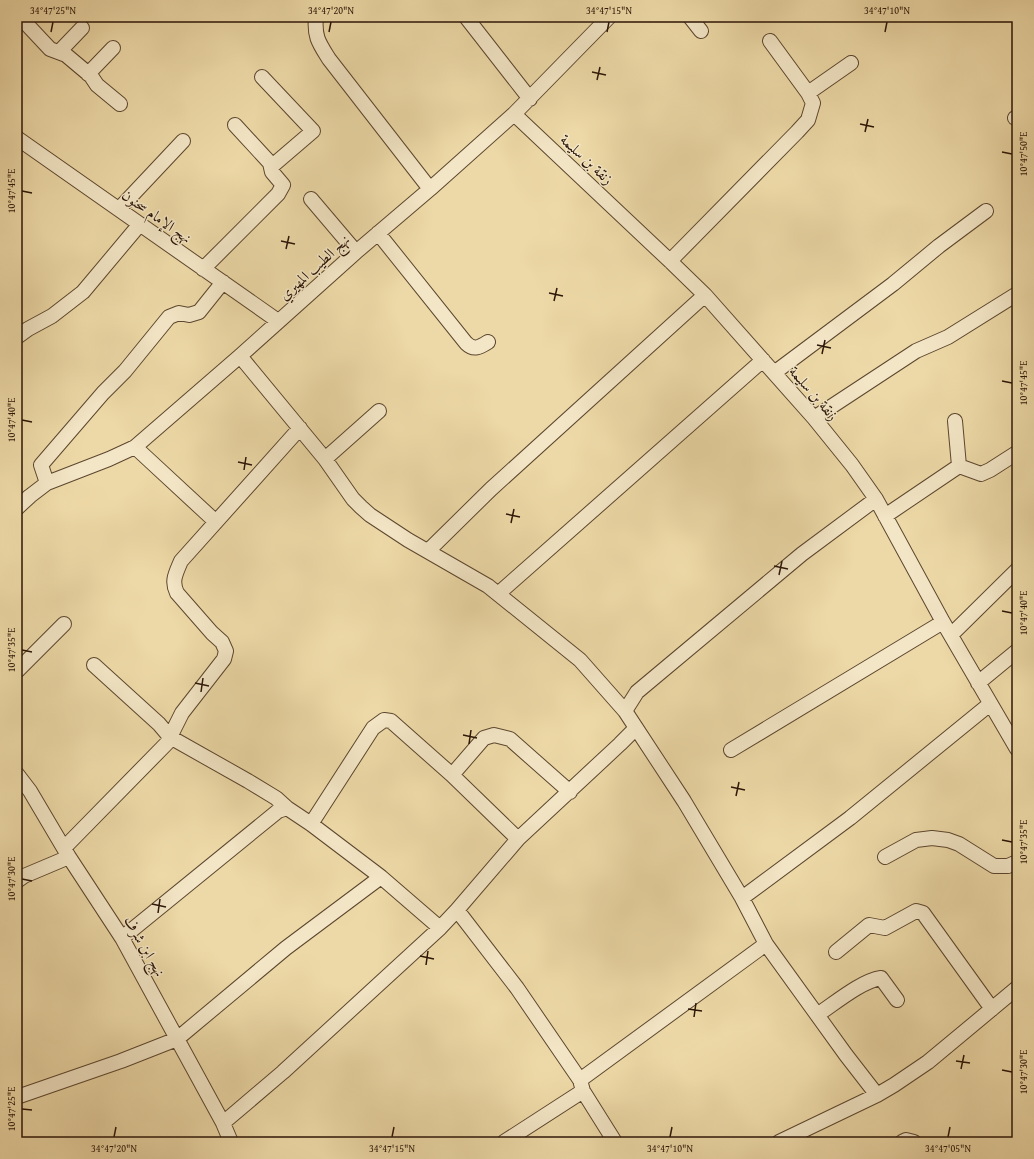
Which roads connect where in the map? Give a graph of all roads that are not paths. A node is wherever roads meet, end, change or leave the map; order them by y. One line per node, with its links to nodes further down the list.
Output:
1 (20, 17): 10 (street)
2 (316, 17): 22 (street)
3 (466, 17): 15 (street)
4 (609, 17): 15 (street, نهج الطيب المهيري)
5 (690, 17): 7 (street)
6 (82, 28): 10 (street)
7 (701, 31)
8 (770, 42): 14 (street)
9 (113, 48): 12 (street)
10 (59, 52): 12 (street)
11 (851, 63): 14 (street)
12 (88, 74): 16 (street)
13 (262, 77): 21 (street)
14 (808, 94): 29 (street)
15 (530, 99): 17 (street, نهج الطيب المهيري)
16 (120, 104)
17 (514, 114): 22 (street, نهج الطيب المهيري); 29 (street, زنقة بن سليمة)
18 (235, 125): 21 (street)
19 (17, 138): 24 (street, نهج الإمام سحنون)
20 (183, 141): 24 (street)
21 (271, 167): 30 (street)
22 (430, 189): 27 (street, نهج الطيب المهيري)
23 (311, 199): 28 (street)
24 (119, 210): 26 (street, نهج الإمام سحنون)
25 (986, 211): 39 (street)
26 (140, 224): 30 (street, نهج الإمام سحنون); 35 (street)
27 (378, 234): 28 (street, نهج الطيب المهيري); 36 (street)
28 (356, 252): 34 (street, نهج الطيب المهيري)
29 (670, 261): 33 (street, زنقة بن سليمة)
30 (203, 269): 31 (street, نهج الإمام سحنون)
31 (223, 282): 34 (street, نهج الإمام سحنون); 48 (street)
32 (1017, 294): 41 (street)
33 (705, 296): 38 (street, زنقة بن سليمة); 53 (street)
34 (278, 321): 37 (street, نهج الطيب المهيري)
35 (17, 337)
36 (488, 342)
37 (240, 356): 43 (street); 44 (street, نهج الطيب المهيري)
38 (763, 360): 39 (street, زنقة بن سليمة); 55 (street)
39 (774, 373): 41 (street, زنقة بن سليمة)
40 (379, 411): 46 (street)
41 (814, 418): 49 (street, زنقة بن سليمة)
42 (954, 421): 47 (street)
43 (300, 428): 46 (street); 52 (street)
44 (135, 447): 48 (street, نهج الطيب المهيري); 52 (street)
45 (1015, 454): 47 (street)
46 (325, 459): 53 (street)
47 (959, 466): 51 (street)
48 (47, 483): 50 (street, نهج الطيب المهيري)
49 (876, 499): 51 (street, زنقة بن سليمة); 64 (street)
50 (17, 508)
51 (885, 516): 56 (street, زنقة بن سليمة)
52 (216, 522): 66 (street)
53 (428, 551): 55 (street)
54 (1017, 570): 58 (street)
55 (498, 594): 64 (street)
56 (943, 622): 58 (street, زنقة بن سليمة); 68 (street)
57 (64, 624): 61 (street)
58 (951, 635): 62 (street, زنقة بن سليمة)
59 (1017, 651): 62 (street)
60 (94, 665): 66 (street)
61 (17, 671)
62 (978, 683): 63 (street, زنقة بن سليمة)
63 (990, 704): 67 (street, زنقة بن سليمة); 80 (street)
64 (625, 711): 65 (street)
65 (636, 728): 71 (street); 80 (street)
66 (170, 737): 72 (street); 75 (street)
67 (1017, 749)
68 (731, 750)
69 (17, 774): 75 (street, نهج ابن شرف)
70 (452, 775): 71 (street); 73 (street); 74 (street)
71 (570, 792): 74 (street)
72 (287, 808): 73 (street); 83 (street)
73 (311, 824): 78 (street)
74 (518, 839): 81 (street)
75 (66, 852): 79 (street); 83 (street, نهج ابن شرف)
76 (885, 857): 77 (street)
77 (1017, 862)
78 (381, 877): 82 (street); 90 (street)
79 (17, 881)
80 (742, 898): 84 (street)
81 (457, 910): 82 (street); 91 (street)
82 (440, 928): 94 (street)
83 (122, 938): 90 (street, نهج ابن شرف)
84 (766, 944): 89 (street); 91 (street)
85 (836, 952): 88 (street)
86 (1017, 988): 88 (street)
87 (897, 1000): 89 (street)
88 (992, 1009): 92 (street)
89 (817, 1015): 92 (street)
90 (177, 1039): 93 (street); 94 (street, نهج ابن شرف)
91 (582, 1085): 96 (street); 97 (street)
92 (877, 1095): 98 (street)
93 (17, 1097)
94 (222, 1123): 95 (street, نهج ابن شرف)
95 (231, 1142)
96 (504, 1142)
97 (615, 1142)
98 (780, 1142)
99 (902, 1142): 100 (street)
100 (914, 1142)

